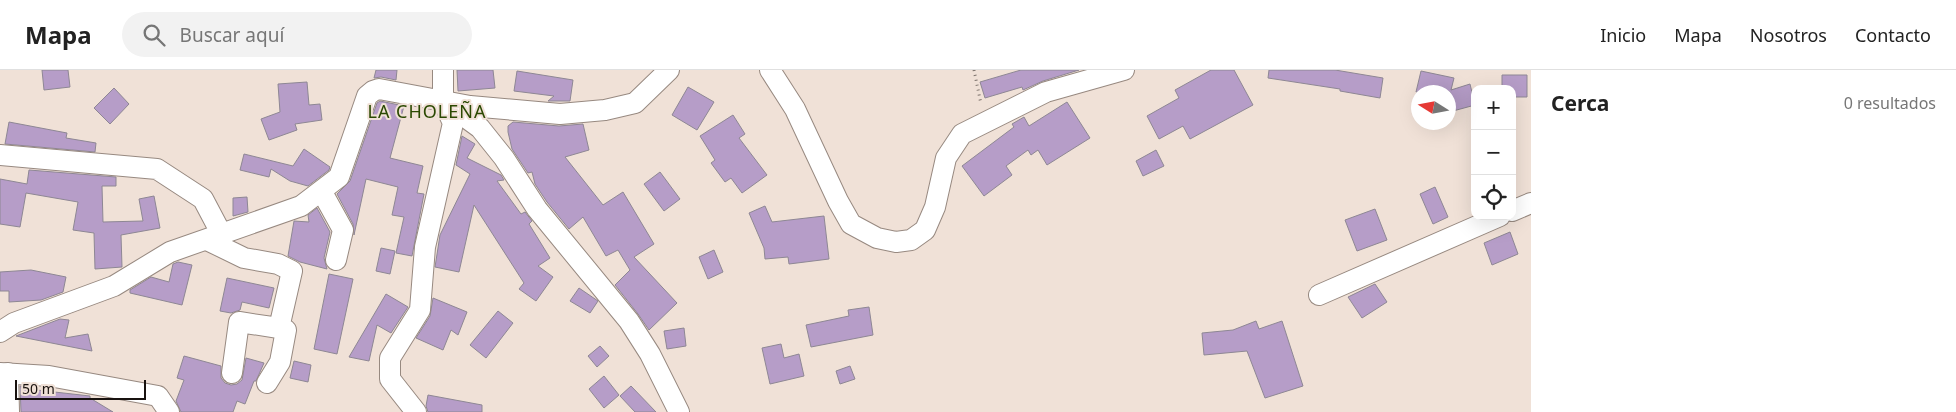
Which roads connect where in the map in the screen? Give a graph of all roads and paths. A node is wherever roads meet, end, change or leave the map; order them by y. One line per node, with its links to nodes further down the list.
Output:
1 (443, 70): 6 (street)
2 (670, 70): 6 (street)
3 (770, 70): 7 (street)
4 (974, 70): 7 (path)
5 (1124, 70): 7 (street)
6 (443, 101): 9 (street); 23 (street); 24 (street)
7 (984, 122)
8 (0, 155): 13 (street)
9 (322, 192): 13 (street); 14 (street)
10 (1531, 203): 11 (street)
11 (1516, 209)
12 (1491, 220): 15 (street)
13 (214, 237): 16 (street); 17 (street)
14 (336, 260)
15 (1319, 295)
16 (279, 328): 19 (street); 20 (street)
17 (0, 332)
18 (4, 373): 21 (street); 22 (street)
19 (232, 373)
20 (267, 383)
21 (9, 412)
22 (169, 412)
23 (416, 412)
24 (679, 412)

